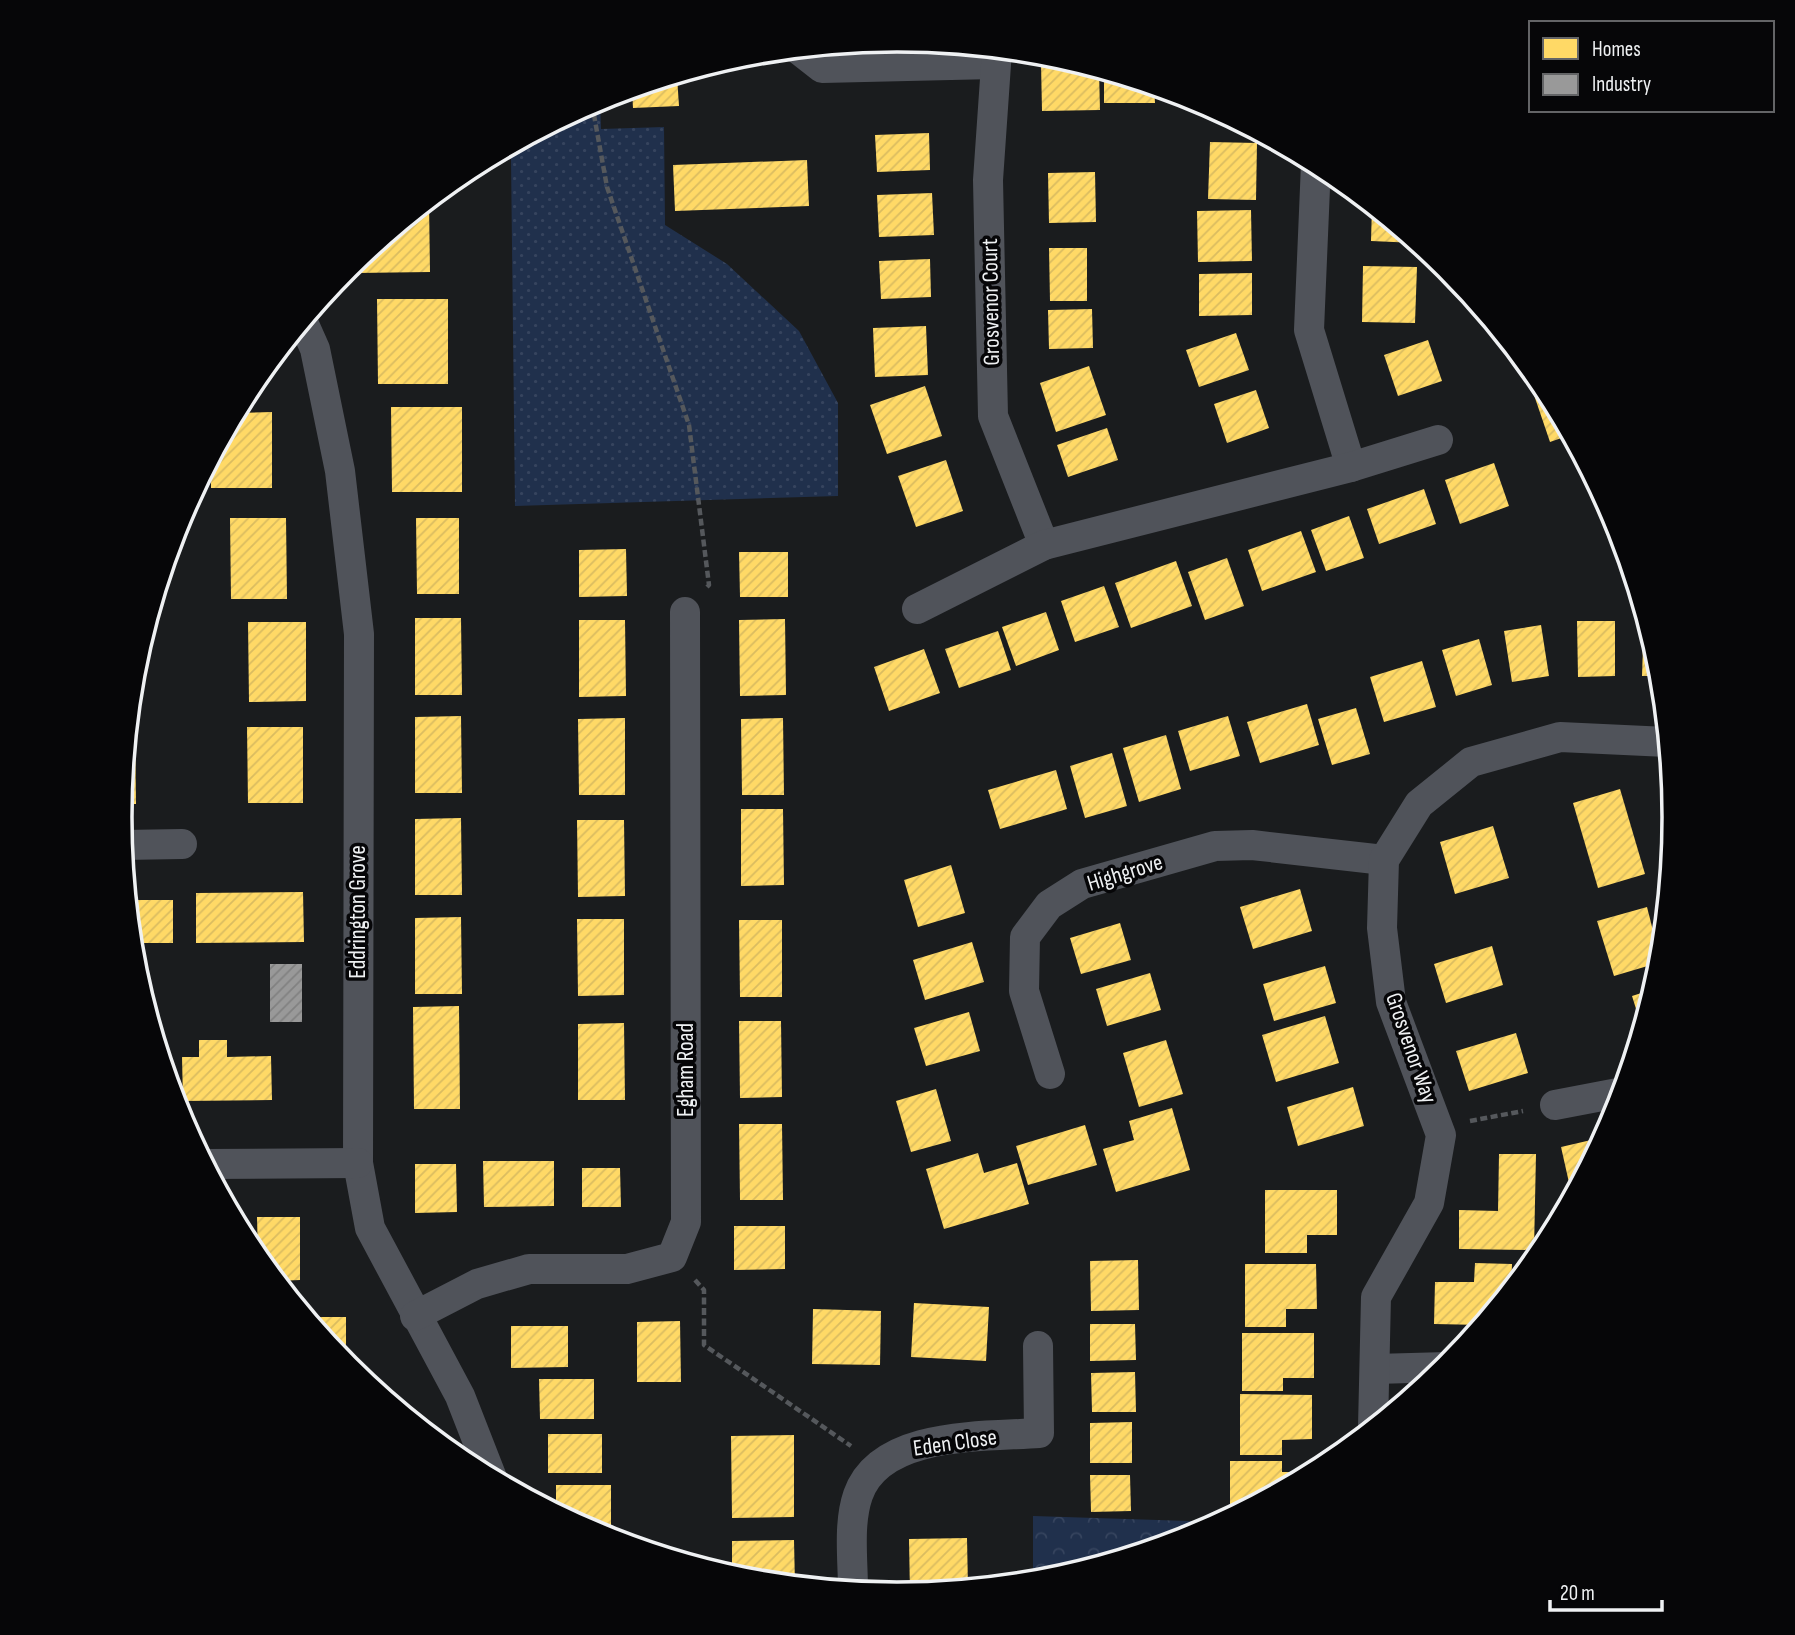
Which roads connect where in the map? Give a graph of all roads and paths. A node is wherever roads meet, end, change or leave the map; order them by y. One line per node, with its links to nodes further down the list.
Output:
1 (809, 58): 2 (street)
2 (985, 58)
3 (996, 59): 9 (street, Grosvenor Court)
4 (594, 116): 11 (path)
5 (1316, 177): 8 (street)
6 (307, 332): 20 (street, Eddrington Grove)
7 (1438, 440): 8 (street)
8 (1351, 467): 9 (street)
9 (1044, 545): 10 (street)
10 (917, 609)
11 (685, 612): 22 (street, Egham Road)
12 (1658, 742): 15 (street)
13 (182, 844): 14 (street)
14 (133, 845)
15 (1384, 860): 16 (street, Highgrove); 19 (street, Grosvenor Way)
16 (1050, 1074)
17 (1610, 1094): 18 (street)
18 (1555, 1105): 19 (path)
19 (1438, 1126): 26 (street, Grosvenor Way)
20 (358, 1163): 21 (street); 23 (street, Eddrington Grove)
21 (215, 1164)
22 (672, 1257): 23 (street); 29 (path)
23 (415, 1316): 28 (street, Eddrington Grove)
24 (1038, 1346): 29 (street, Eden Close)
25 (1428, 1368): 26 (street)
26 (1374, 1369): 27 (street, Grosvenor Way)
27 (1374, 1415)
28 (477, 1457)
29 (874, 1467): 30 (street)
30 (853, 1581)

